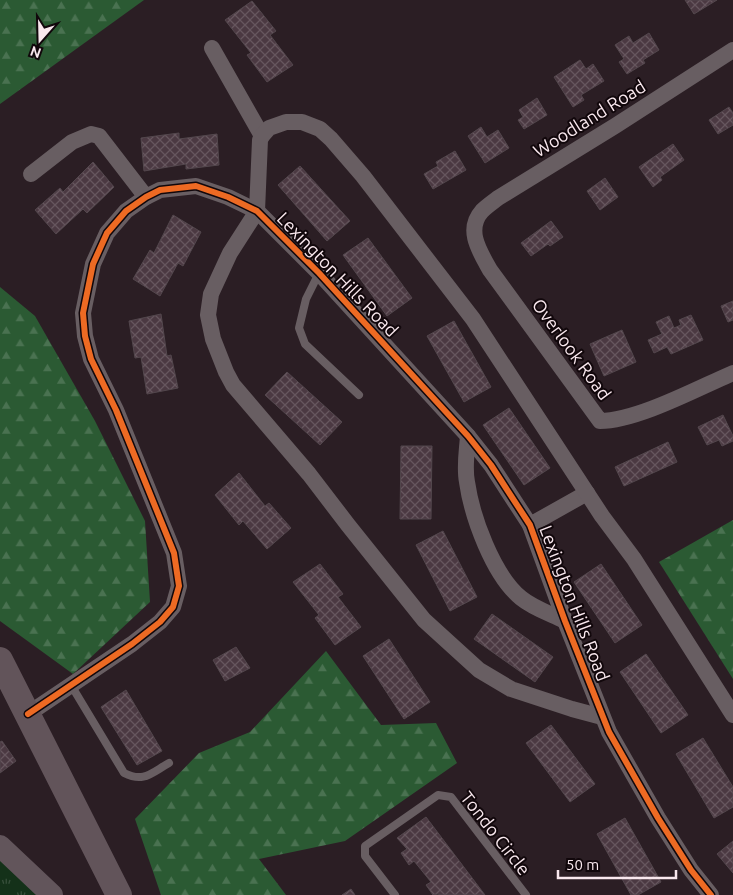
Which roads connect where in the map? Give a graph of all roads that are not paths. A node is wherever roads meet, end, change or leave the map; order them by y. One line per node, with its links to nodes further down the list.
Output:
1 (212, 48): 3 (street)
2 (733, 50): 7 (street, Woodland Road)
3 (262, 136): 6 (street, Lexington Hills Road); 12 (street)
4 (31, 174): 5 (street)
5 (146, 197): 6 (street, Lexington Hills Road); 16 (street, Lexington Hills Road)
6 (257, 211): 8 (street, Lexington Hills Road); 19 (street, Lexington Hills Road)
7 (474, 228): 9 (street, Overlook Road)
8 (319, 273): 10 (lane); 11 (street, Lexington Hills Road)
9 (733, 372)
10 (359, 395)
11 (468, 436): 13 (street, Lexington Hills Road); 14 (street, Lexington Hills Road)
12 (587, 494): 13 (street); 18 (street)
13 (530, 525): 14 (street, Lexington Hills Road)
14 (565, 622): 19 (street, Lexington Hills Road)
15 (0, 660): 17 (main road)
16 (72, 685): 17 (street, Lexington Hills Road); 20 (lane)
17 (28, 714): 23 (main road)
18 (733, 715)
19 (602, 717): 26 (street, Lexington Hills Road)
20 (169, 763)
21 (0, 846): 22 (street)
22 (52, 895)
23 (119, 895)
24 (395, 895): 25 (lane, Tondo Circle)
25 (526, 895)
26 (712, 895)

